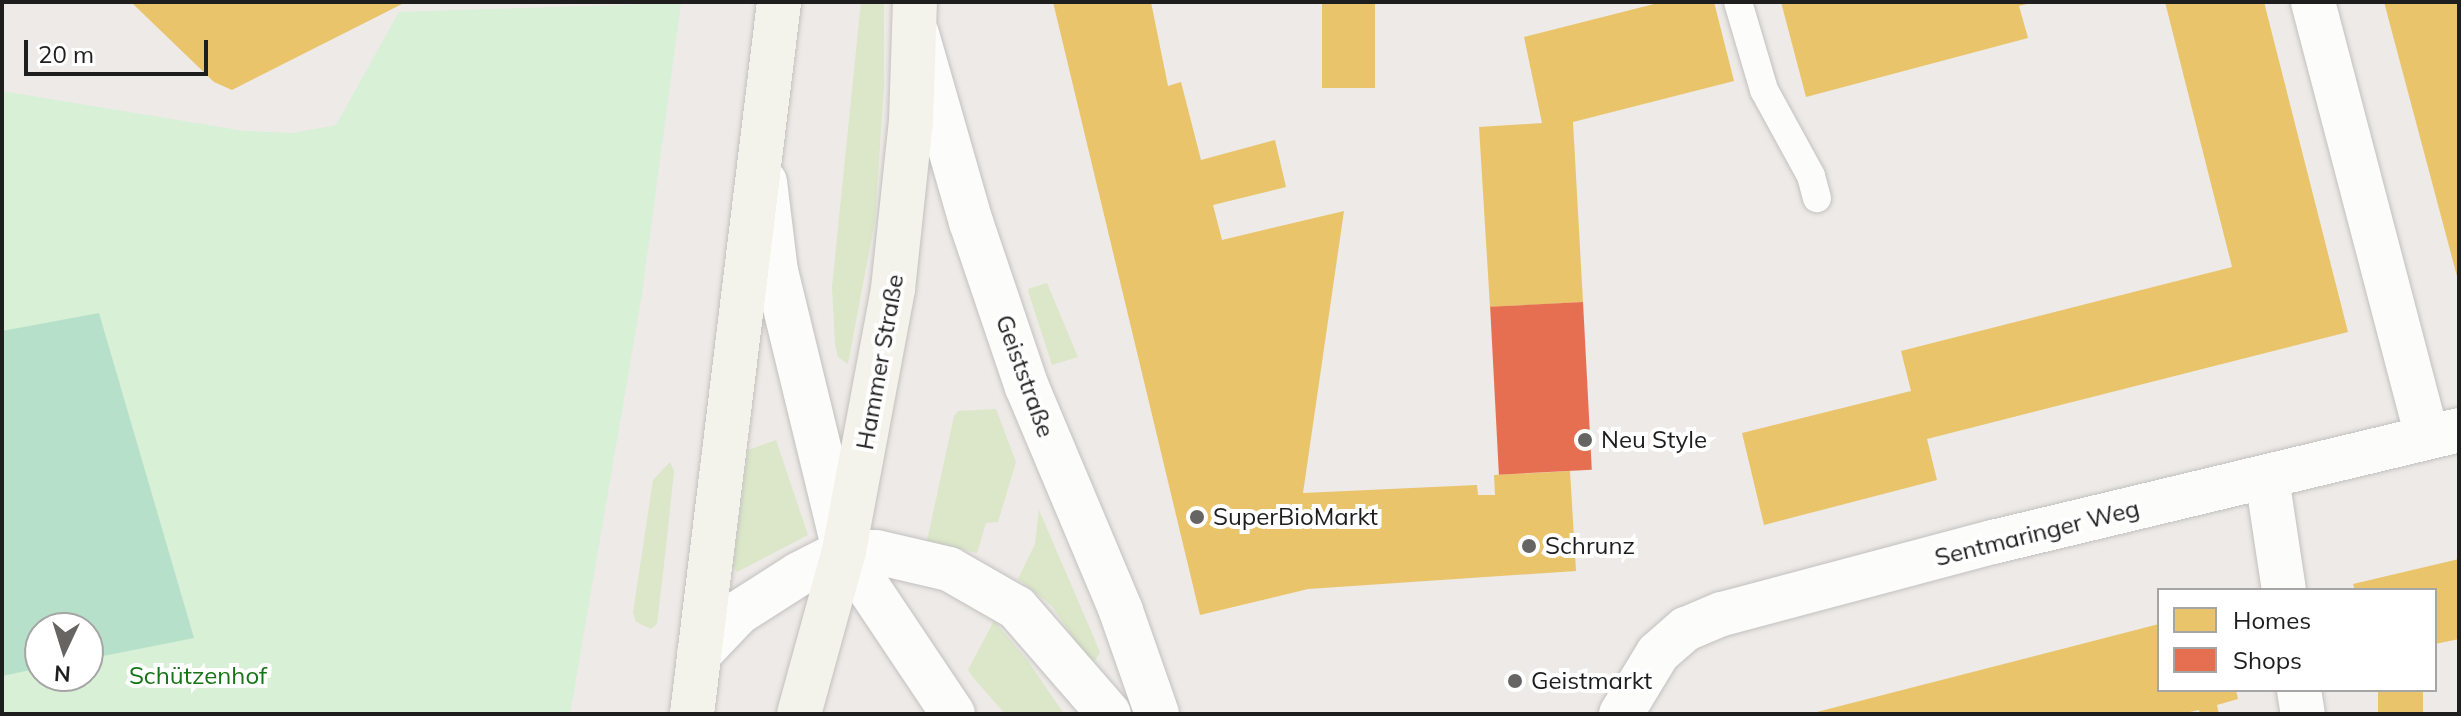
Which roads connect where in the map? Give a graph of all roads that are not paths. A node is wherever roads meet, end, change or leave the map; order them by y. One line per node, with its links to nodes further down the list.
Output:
1 (779, 2): 5 (main road)
2 (1738, 2): 6 (lane)
3 (2313, 2): 7 (street, Sentmaringer Weg)
4 (916, 16): 9 (main road, Hammer Straße); 17 (street, Geiststraße)
5 (761, 156): 9 (street); 11 (main road)
6 (1817, 198)
7 (2443, 433): 8 (street, Sentmaringer Weg)
8 (2267, 478): 10 (street); 18 (street, Sentmaringer Weg)
9 (844, 551): 11 (street); 14 (main road, Hammer Straße); 15 (street); 16 (street)
10 (2284, 588)
11 (699, 654): 13 (main road)
12 (2299, 692): 19 (street)
13 (692, 714)
14 (799, 714)
15 (953, 714)
16 (1109, 714)
17 (1157, 714)
18 (1621, 714)
19 (2303, 714)

